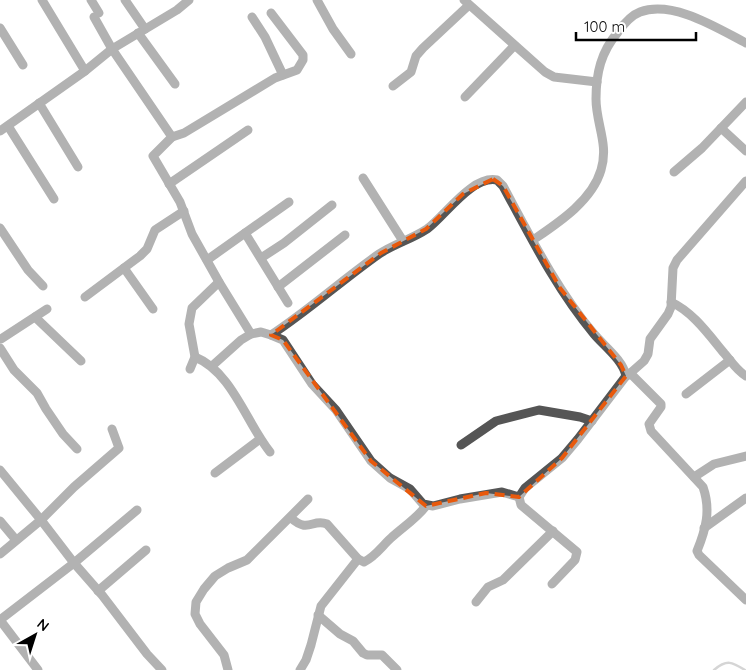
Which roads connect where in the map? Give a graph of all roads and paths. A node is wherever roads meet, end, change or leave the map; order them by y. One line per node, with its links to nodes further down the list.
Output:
1 (42, 0): 16 (street)
2 (91, 0): 13 (street)
3 (125, 0): 10 (street)
4 (189, 0): 10 (street)
5 (322, 2): 14 (street)
6 (466, 2): 12 (street); 20 (street)
7 (271, 13): 17 (street)
8 (252, 17): 17 (street)
9 (0, 28): 15 (street)
10 (142, 31): 13 (street); 19 (street)
11 (746, 42): 18 (street)
12 (514, 46): 18 (street); 21 (street)
13 (112, 49): 16 (street); 28 (street)
14 (352, 54)
15 (23, 65)
16 (84, 71): 23 (street)
17 (284, 75): 28 (street)
18 (597, 82): 42 (street)
19 (175, 84)
20 (393, 86)
21 (465, 97)
22 (746, 102): 25 (street)
23 (39, 103): 24 (street); 30 (street)
24 (8, 126): 27 (street); 35 (street)
25 (721, 128): 29 (street); 31 (street)
26 (248, 130): 34 (street)
27 (0, 131)
28 (172, 137): 34 (street)
29 (746, 151)
30 (78, 167)
31 (674, 172)
32 (363, 178): 43 (street)
33 (746, 181): 51 (street)
34 (169, 184): 38 (street)
35 (54, 199)
36 (289, 202): 40 (street)
37 (332, 205): 44 (street)
38 (184, 211): 45 (street); 46 (street)
39 (0, 228): 48 (street)
40 (245, 233): 44 (street); 45 (street)
41 (345, 235): 49 (street)
42 (533, 240): 43 (street); 66 (street)
43 (403, 241): 57 (street)
44 (261, 258): 49 (street)
45 (207, 260): 47 (street)
46 (124, 268): 50 (street); 53 (street)
47 (219, 282): 56 (street); 61 (street)
48 (43, 286)
49 (278, 287): 52 (street)
50 (85, 296)
51 (671, 302): 62 (street); 66 (street)
52 (288, 303)
53 (152, 308)
54 (47, 309): 55 (street)
55 (35, 317): 58 (street); 63 (street)
56 (252, 334): 57 (street); 64 (street)
57 (272, 335): 82 (street)
58 (0, 339): 59 (street)
59 (0, 343)
60 (0, 348): 73 (street)
61 (195, 357): 64 (street); 65 (street)
62 (730, 360): 67 (street); 68 (street)
63 (81, 361)
64 (212, 366): 71 (street)
65 (190, 369)
66 (628, 375): 69 (street); 78 (street)
67 (746, 376)
68 (686, 394)
69 (592, 421): 72 (street); 79 (street)
70 (112, 429): 85 (street)
71 (260, 439): 74 (street); 77 (street)
72 (461, 445)
73 (77, 449)
74 (270, 452)
75 (746, 456): 78 (street)
76 (0, 470): 85 (street)
77 (215, 473)
78 (694, 477): 87 (street)
79 (519, 497): 82 (street); 88 (street)
80 (746, 498): 87 (street)
81 (308, 499): 84 (street)
82 (426, 506): 92 (street)
83 (138, 510): 93 (street)
84 (291, 518): 92 (street); 101 (street)
85 (41, 520): 89 (street); 93 (street)
86 (0, 521): 89 (street)
87 (704, 528): 96 (street)
88 (554, 531): 94 (street); 97 (street)
89 (16, 540): 91 (street)
90 (146, 550): 95 (street)
91 (0, 554)
92 (358, 559): 98 (street)
93 (74, 564): 95 (street); 99 (street)
94 (552, 584)
95 (98, 591): 100 (street)
96 (746, 600)
97 (476, 602)
98 (318, 615): 102 (street); 103 (street)
99 (38, 670)
100 (162, 670)
101 (228, 670)
102 (300, 670)
103 (397, 670)

